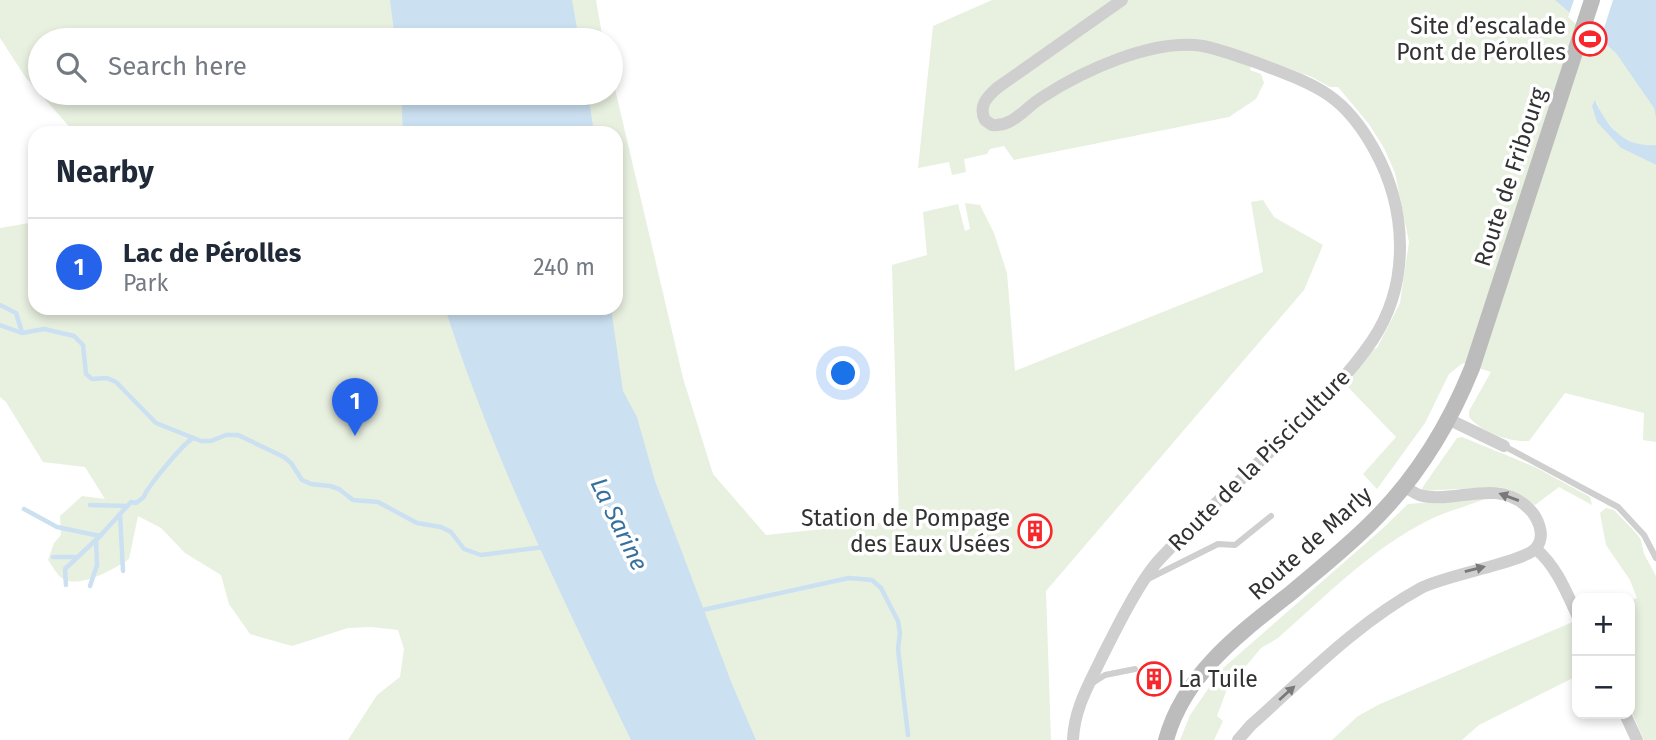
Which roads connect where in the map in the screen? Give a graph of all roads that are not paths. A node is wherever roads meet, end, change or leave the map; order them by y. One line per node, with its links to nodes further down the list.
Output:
1 (1122, 0): 10 (street, Route de la Pisciculture)
2 (1592, 0): 3 (main road, Route de Fribourg)
3 (1472, 368): 4 (main road, Route de Marly)
4 (1448, 419): 5 (street); 6 (main road, Route de Marly)
5 (1504, 446): 9 (lane)
6 (1404, 486): 8 (street, one-way to 6); 16 (main road, Route de Marly)
7 (1271, 516): 10 (lane, Route de la Pisciculture)
8 (1536, 549): 11 (street); 17 (street, one-way to 8)
9 (1656, 558)
10 (1145, 580): 13 (street, Route de la Pisciculture)
11 (1572, 604)
12 (1135, 670): 13 (lane)
13 (1089, 685): 15 (street, Route de la Pisciculture)
14 (1627, 719): 18 (street)
15 (1073, 740)
16 (1167, 740)
17 (1238, 740)
18 (1637, 740)

